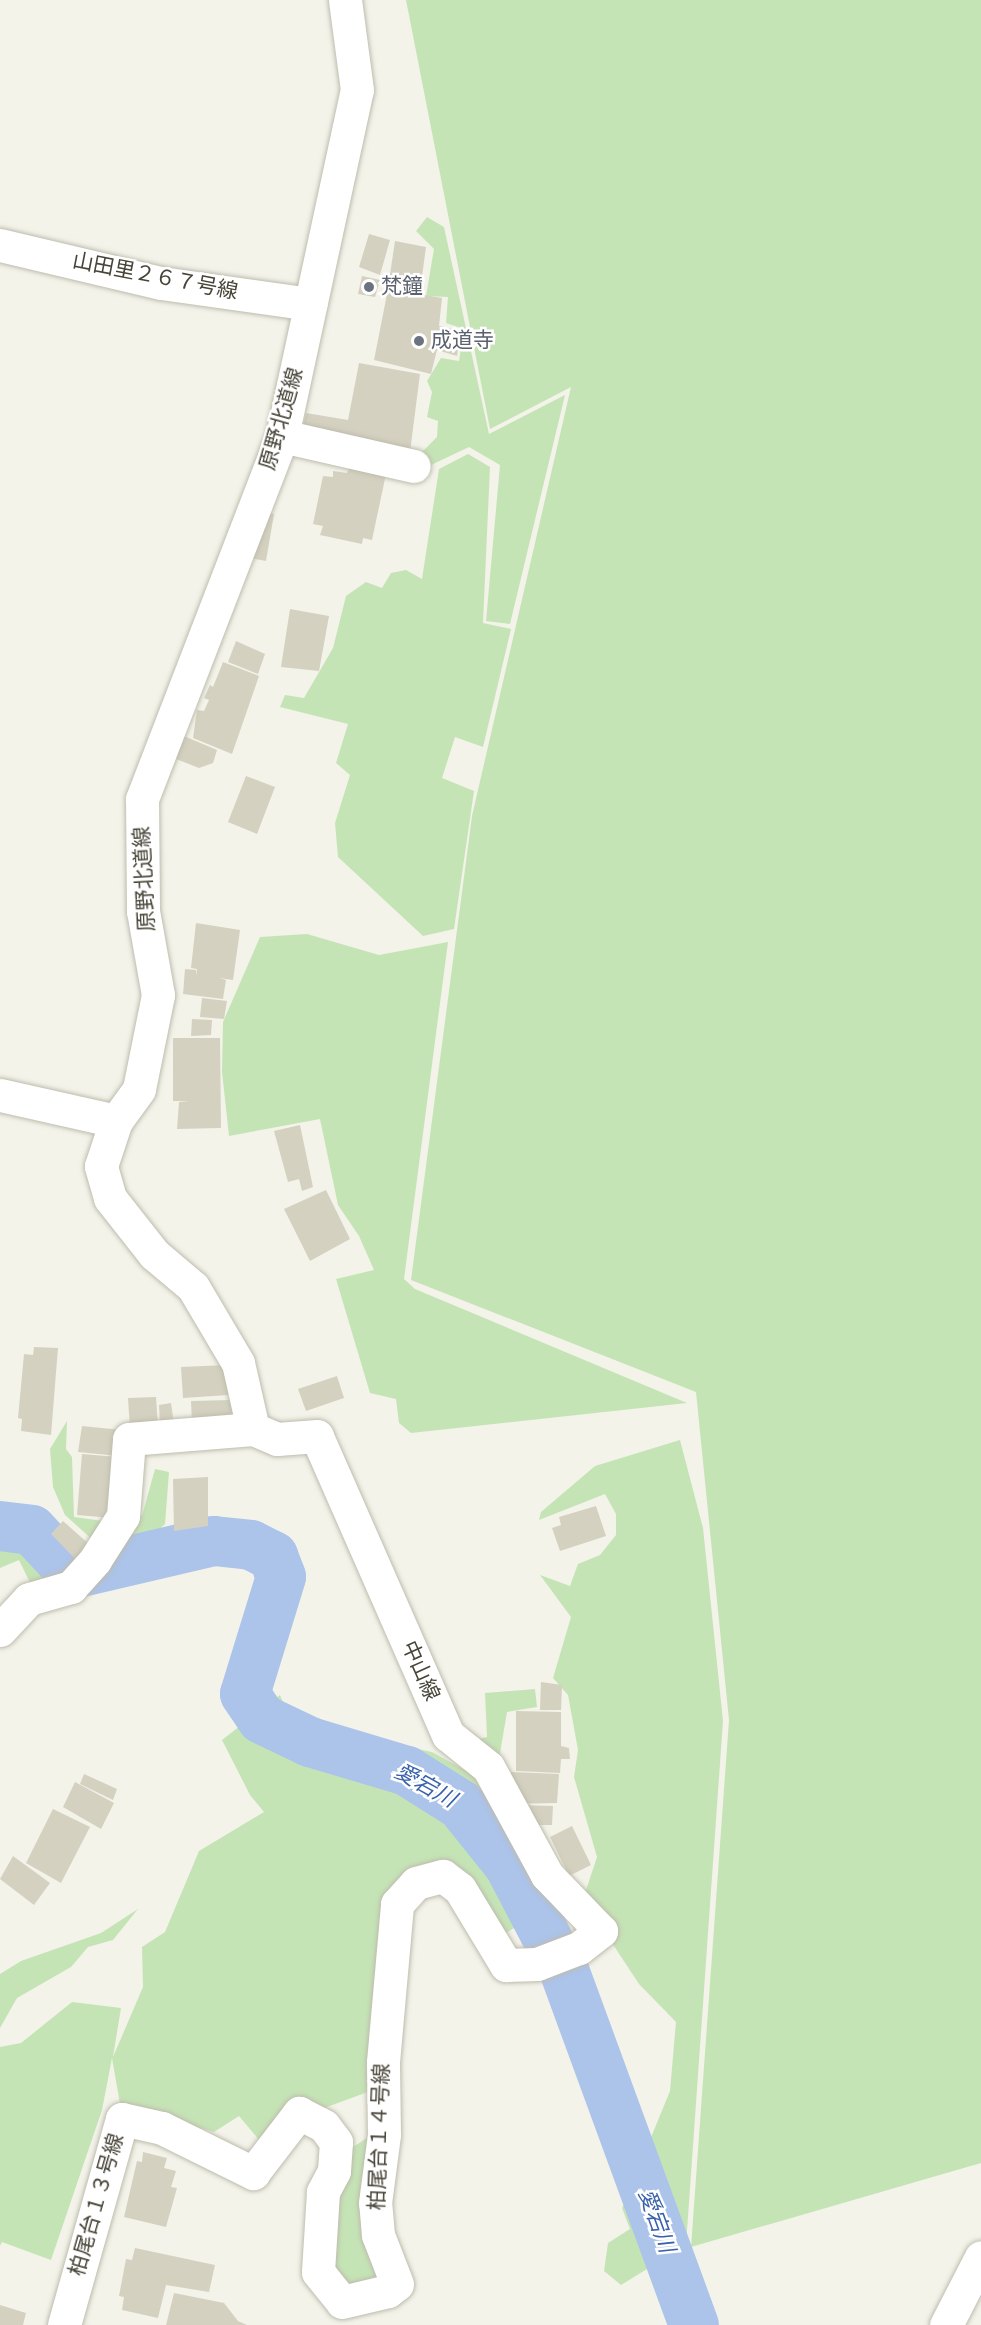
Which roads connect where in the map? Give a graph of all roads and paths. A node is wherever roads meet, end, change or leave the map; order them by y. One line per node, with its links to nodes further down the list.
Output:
1 (345, 0): 3 (street, 原野北道線)
2 (0, 245): 3 (street, 山田里２６７号線)
3 (311, 304): 4 (street, 原野北道線)
4 (282, 436): 5 (street); 7 (street, 原野北道線)
5 (414, 466)
6 (0, 1095): 7 (street)
7 (116, 1121): 8 (street, 原野北道線)
8 (253, 1429): 9 (street); 10 (street, 中山線)
9 (0, 1630)
10 (590, 1940): 11 (street, 柏尾台１４号線)
11 (253, 2173): 13 (street, 柏尾台１３号線)
12 (981, 2257): 14 (street)
13 (64, 2325)
14 (946, 2325)

